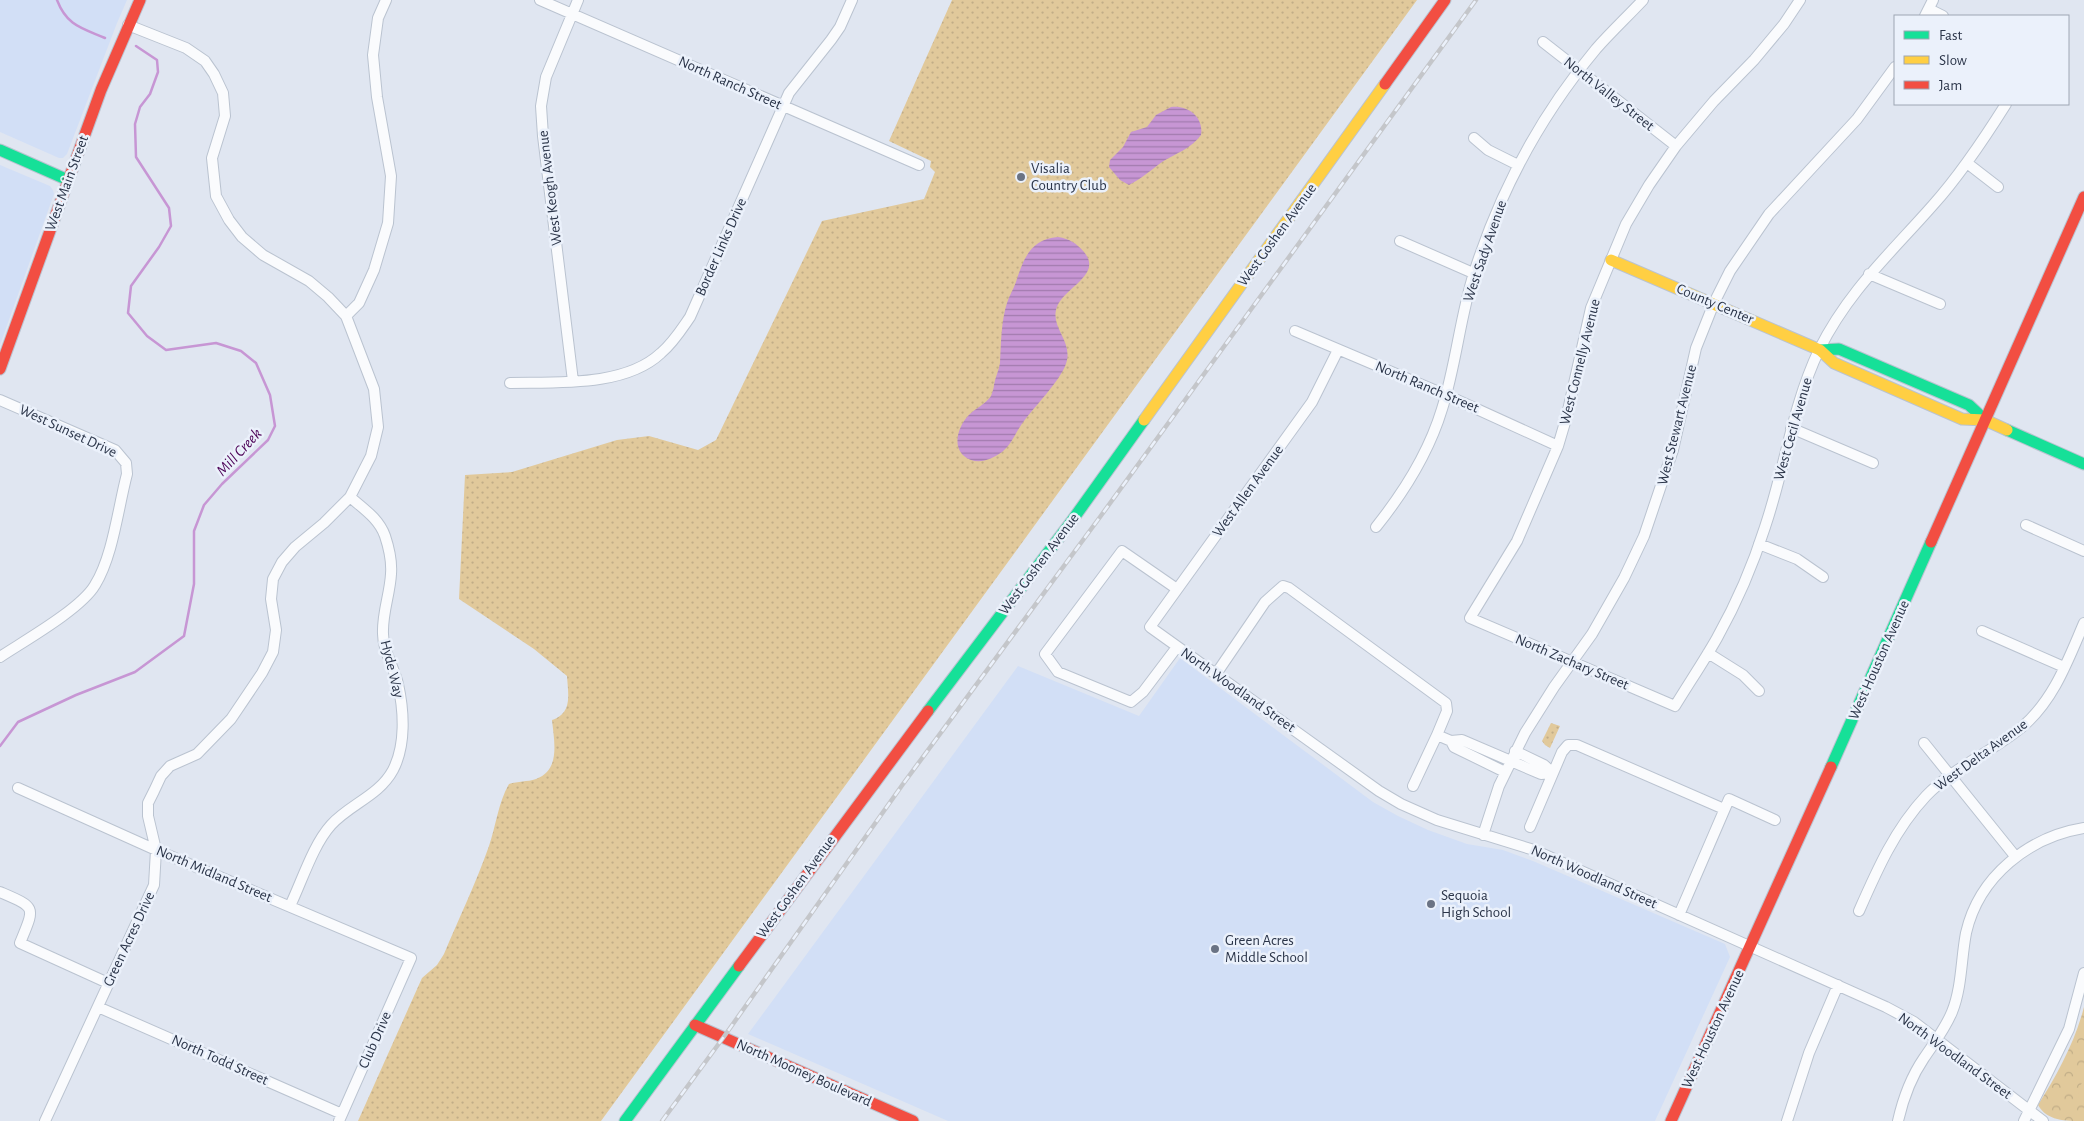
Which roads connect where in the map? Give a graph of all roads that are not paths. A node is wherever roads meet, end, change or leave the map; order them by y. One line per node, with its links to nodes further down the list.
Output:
1 (140, 0): 12 (main road, West Main Street)
2 (386, 0): 33 (street)
3 (540, 0): 10 (street, North Ranch Street)
4 (578, 0): 10 (street, West Keogh Avenue)
5 (852, 0): 17 (street, Border Links Drive)
6 (1446, 0): 92 (main road, West Goshen Avenue)
7 (1643, 0): 15 (street, West Sady Avenue)
8 (1800, 0): 19 (street, West Connelly Avenue)
9 (1929, 8): 11 (street)
10 (572, 14): 17 (street, North Ranch Street); 38 (street, West Keogh Avenue)
11 (1941, 15)
12 (128, 25): 24 (main road, West Main Street); 33 (street, Green Acres Drive)
13 (1543, 42): 15 (street, North Valley Street)
14 (1894, 68): 31 (street, West Stewart Avenue)
15 (1580, 69): 19 (street, North Valley Street); 23 (street, West Sady Avenue)
16 (2005, 105): 21 (street, West Cecil Avenue)
17 (783, 106): 22 (street, North Ranch Street); 38 (street, Border Links Drive)
18 (1474, 138): 23 (street)
19 (1676, 146): 28 (street, West Connelly Avenue)
20 (0, 150): 24 (main road)
21 (1967, 163): 25 (street); 30 (street, West Cecil Avenue)
22 (920, 165)
23 (1518, 165): 29 (street, West Sady Avenue)
24 (68, 180): 37 (main road, West Main Street)
25 (1998, 187)
26 (2084, 197): 42 (main road, West Houston Avenue)
27 (1400, 241): 29 (street)
28 (1611, 260): 31 (main road, County Center); 44 (street, West Connelly Avenue)
29 (1473, 273): 40 (street, West Sady Avenue)
30 (1869, 274): 32 (street); 36 (street, West Cecil Avenue)
31 (1714, 303): 36 (main road, County Center); 61 (street, West Stewart Avenue)
32 (1940, 304)
33 (346, 316): 47 (street, Green Acres Drive)
34 (1295, 331): 35 (street, North Ranch Street)
35 (1338, 350): 40 (street, North Ranch Street); 53 (street, West Allen Avenue)
36 (1820, 350): 42 (main road, County Center); 43 (street, West Cecil Avenue)
37 (0, 369)
38 (573, 381): 39 (street, Border Links Drive)
39 (510, 383)
40 (1446, 395): 44 (street, North Ranch Street); 49 (street, West Sady Avenue)
41 (0, 400): 60 (street, West Sunset Drive)
42 (1985, 420): 46 (main road, County Center); 86 (main road, West Houston Avenue)
43 (1791, 428): 45 (street); 50 (street, West Cecil Avenue)
44 (1558, 446): 54 (street, West Connelly Avenue)
45 (1872, 463)
46 (2084, 464)
47 (350, 497): 80 (street, Green Acres Drive); 83 (street, Hyde Way)
48 (2026, 524): 51 (street)
49 (1376, 527)
50 (1760, 544): 52 (street); 59 (street, West Cecil Avenue)
51 (2084, 551)
52 (1823, 577)
53 (1177, 589): 56 (street, West Allen Avenue); 58 (street)
54 (1470, 618): 61 (street, North Zachary Street)
55 (2084, 623): 62 (street, West Delta Avenue)
56 (1150, 627): 58 (street, North Woodland Street)
57 (1982, 631): 62 (street)
58 (1177, 647): 63 (street, North Woodland Street)
59 (1708, 653): 64 (street); 65 (street, West Cecil Avenue)
60 (0, 657)
61 (1572, 662): 65 (street, North Zachary Street); 69 (street, West Stewart Avenue)
62 (2064, 667): 72 (street, West Delta Avenue)
63 (1216, 674): 66 (street); 79 (street, North Woodland Street)
64 (1759, 691)
65 (1675, 706)
66 (1437, 735): 67 (street); 73 (street)
67 (1450, 741): 69 (street); 70 (street)
68 (1924, 743): 72 (street)
69 (1513, 756): 70 (street, West Stewart Avenue); 71 (street)
70 (1505, 772): 79 (street, West Stewart Avenue)
71 (1553, 773): 75 (street); 77 (street)
72 (1950, 776): 81 (street); 84 (street, West Delta Avenue)
73 (1413, 786)
74 (18, 788): 80 (street, North Midland Street)
75 (1724, 809): 76 (street); 85 (street)
76 (1775, 820)
77 (1530, 827)
78 (2084, 828): 81 (street)
79 (1483, 835): 85 (street, North Woodland Street)
80 (156, 850): 83 (street, North Midland Street); 89 (street, Green Acres Drive)
81 (2015, 856): 93 (street)
82 (0, 892): 89 (street)
83 (290, 906): 87 (street, North Midland Street)
84 (1859, 911)
85 (1679, 914): 86 (street, North Woodland Street)
86 (1752, 947): 90 (street, North Woodland Street); 99 (main road, West Houston Avenue)
87 (411, 958): 95 (street, Club Drive)
88 (2084, 973): 94 (street)
89 (108, 983): 91 (street, Green Acres Drive)
90 (1838, 985): 93 (street, North Woodland Street); 100 (street)
91 (98, 1007): 95 (street, North Todd Street); 96 (street, Green Acres Drive)
92 (695, 1025): 97 (main road, West Goshen Avenue); 98 (main road, North Mooney Boulevard)
93 (1937, 1040): 94 (street, North Woodland Street); 101 (street)
94 (2028, 1110): 102 (street); 103 (street, North Woodland Street)
95 (341, 1117)
96 (45, 1121)
97 (625, 1121)
98 (913, 1121)
99 (1670, 1121)
100 (1787, 1121)
101 (1898, 1121)
102 (2024, 1121)
103 (2043, 1121)

